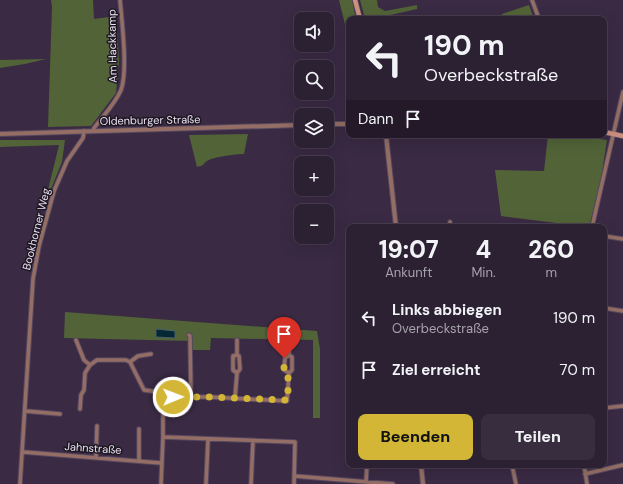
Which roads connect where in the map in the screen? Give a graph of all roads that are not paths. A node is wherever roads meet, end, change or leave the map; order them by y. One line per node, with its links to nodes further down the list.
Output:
1 (120, 0): 11 (street, Am Hackkamp)
2 (355, 0): 4 (main road)
3 (532, 0): 5 (street)
4 (359, 16)
5 (538, 16)
6 (623, 92): 14 (street)
7 (334, 124): 8 (street)
8 (346, 124)
9 (294, 125): 11 (street, Oldenburger Straße)
10 (84, 131): 11 (street, Oldenburger Straße); 13 (street, Oldenburger Straße); 42 (street, Bookhorner Weg)
11 (93, 131)
12 (607, 133): 14 (main road)
13 (0, 134)
14 (614, 134): 15 (main road); 18 (street)
15 (623, 136)
16 (386, 138): 17 (street)
17 (396, 224)
18 (593, 224)
19 (607, 236): 20 (street)
20 (623, 239)
21 (607, 308): 22 (street)
22 (623, 311)
23 (189, 335): 35 (street)
24 (76, 340): 31 (street)
25 (237, 340): 28 (street)
26 (288, 341): 29 (street)
27 (151, 354): 30 (street)
28 (237, 355): 32 (street); 32 (street)
29 (289, 355): 33 (street); 33 (street)
30 (130, 362): 31 (street); 34 (street)
31 (90, 365): 40 (street)
32 (237, 373): 36 (street)
33 (288, 373): 36 (street)
34 (164, 397): 37 (street); 41 (street)
35 (191, 397): 36 (street); 37 (street)
36 (236, 398)
37 (174, 399): 41 (street)
38 (623, 406): 39 (street)
39 (607, 408)
40 (80, 409)
41 (165, 409): 46 (street)
42 (25, 411): 43 (street); 49 (street, Bookhorner Weg)
43 (60, 414)
44 (97, 426): 50 (street)
45 (139, 429): 51 (street)
46 (163, 438): 47 (street); 52 (street)
47 (208, 440): 48 (street); 63 (street)
48 (253, 441): 59 (street); 64 (street)
49 (22, 452): 50 (street, Jahnstraße); 61 (street, Bookhorner Weg)
50 (96, 457): 51 (street, Jahnstraße)
51 (139, 460): 52 (street, Jahnstraße)
52 (161, 463): 62 (street)
53 (623, 465): 58 (street)
54 (366, 468): 60 (street)
55 (421, 468): 67 (street)
56 (513, 468): 68 (street)
57 (584, 468): 58 (street)
58 (585, 474): 69 (street)
59 (294, 476): 60 (street); 65 (street)
60 (366, 482): 66 (street)
61 (20, 484)
62 (160, 484)
63 (206, 484)
64 (251, 484)
65 (294, 484)
66 (393, 484)
67 (423, 484)
68 (516, 484)
69 (587, 484)

